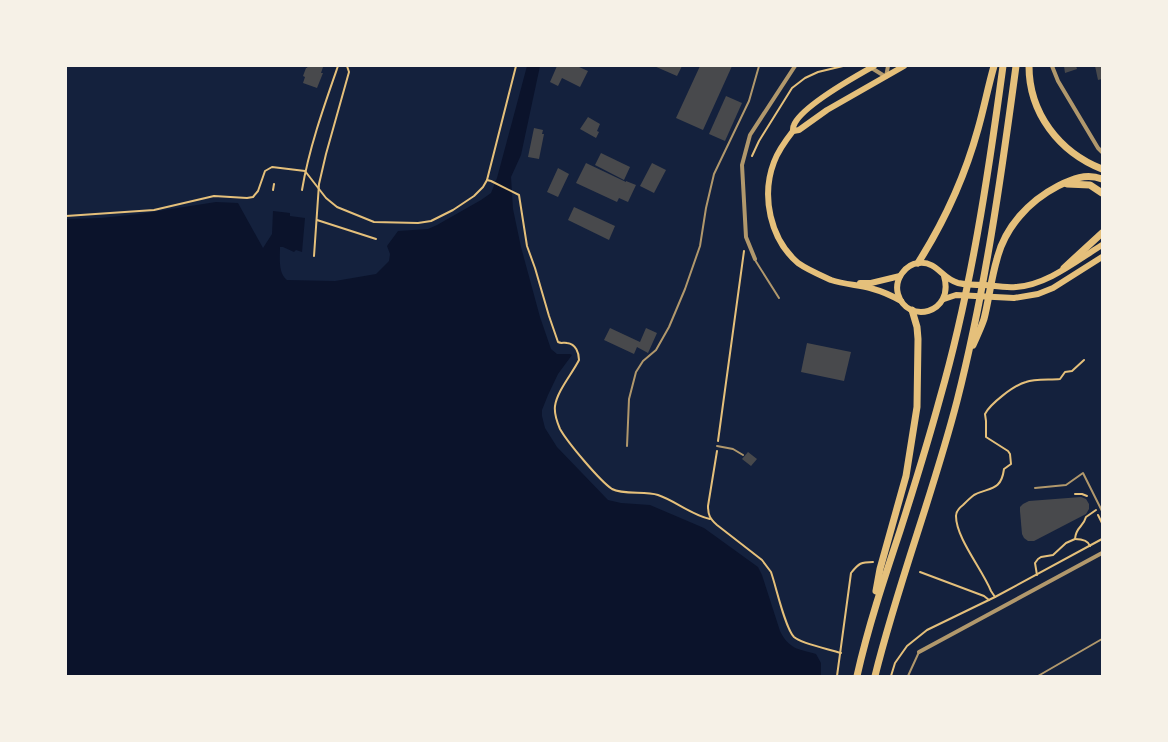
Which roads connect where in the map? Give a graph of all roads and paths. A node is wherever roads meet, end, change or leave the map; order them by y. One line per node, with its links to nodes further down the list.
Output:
1 (338, 66): 20 (path)
2 (347, 66): 25 (path)
3 (516, 66): 22 (path)
4 (759, 66): 49 (lane)
5 (795, 66): 32 (street)
6 (843, 66): 18 (path)
7 (888, 66): 15 (street)
8 (904, 66): 15 (main road)
9 (994, 66): 38 (highway)
10 (1003, 66): 69 (highway)
11 (1016, 66): 47 (highway)
12 (1029, 66): 19 (highway)
13 (1052, 66): 17 (street)
14 (871, 67): 15 (street); 16 (main road)
15 (886, 77): 16 (main road)
16 (793, 131): 42 (main road)
17 (1102, 152)
18 (751, 160)
19 (1102, 169)
20 (305, 171): 25 (path); 27 (path); 29 (path)
21 (1102, 179): 24 (highway)
22 (487, 180): 25 (path); 58 (path)
23 (274, 184): 26 (path)
24 (1063, 184): 28 (highway); 47 (highway)
25 (318, 189): 30 (path)
26 (273, 190)
27 (302, 190)
28 (1102, 193)
29 (66, 216)
30 (317, 220): 33 (path); 35 (path)
31 (1102, 233): 39 (highway)
32 (746, 237): 37 (street); 50 (path)
33 (376, 239)
34 (1102, 245): 39 (main road)
35 (314, 256)
36 (1102, 257): 44 (main road)
37 (755, 259): 43 (lane)
38 (918, 263): 40 (main road); 41 (main road)
39 (1064, 268): 41 (main road)
40 (900, 276): 42 (main road); 45 (main road)
41 (944, 276): 44 (main road)
42 (851, 284): 45 (main road)
43 (779, 298)
44 (944, 298): 46 (main road)
45 (901, 301): 46 (main road)
46 (912, 310): 69 (highway)
47 (968, 358): 75 (highway)
48 (1084, 360): 67 (path)
49 (627, 446)
50 (717, 446): 51 (lane); 58 (path)
51 (743, 454)
52 (1035, 488): 57 (lane)
53 (1075, 494): 54 (path)
54 (1090, 498)
55 (1093, 504): 56 (path)
56 (1096, 510): 59 (path); 60 (path)
57 (1102, 511)
58 (710, 519): 72 (path)
59 (1102, 523)
60 (1075, 539): 62 (path); 66 (path)
61 (1102, 539): 62 (path)
62 (1090, 546): 66 (path)
63 (1102, 553): 71 (street)
64 (875, 562): 72 (path)
65 (920, 572): 68 (path)
66 (1037, 575): 67 (path)
67 (995, 597): 68 (path)
68 (989, 600): 76 (path)
69 (872, 616): 74 (highway)
70 (1102, 639): 78 (lane)
71 (919, 652): 77 (lane)
72 (841, 653): 73 (path)
73 (837, 676)
74 (857, 676)
75 (875, 676)
76 (892, 676)
77 (908, 676)
78 (1038, 676)

